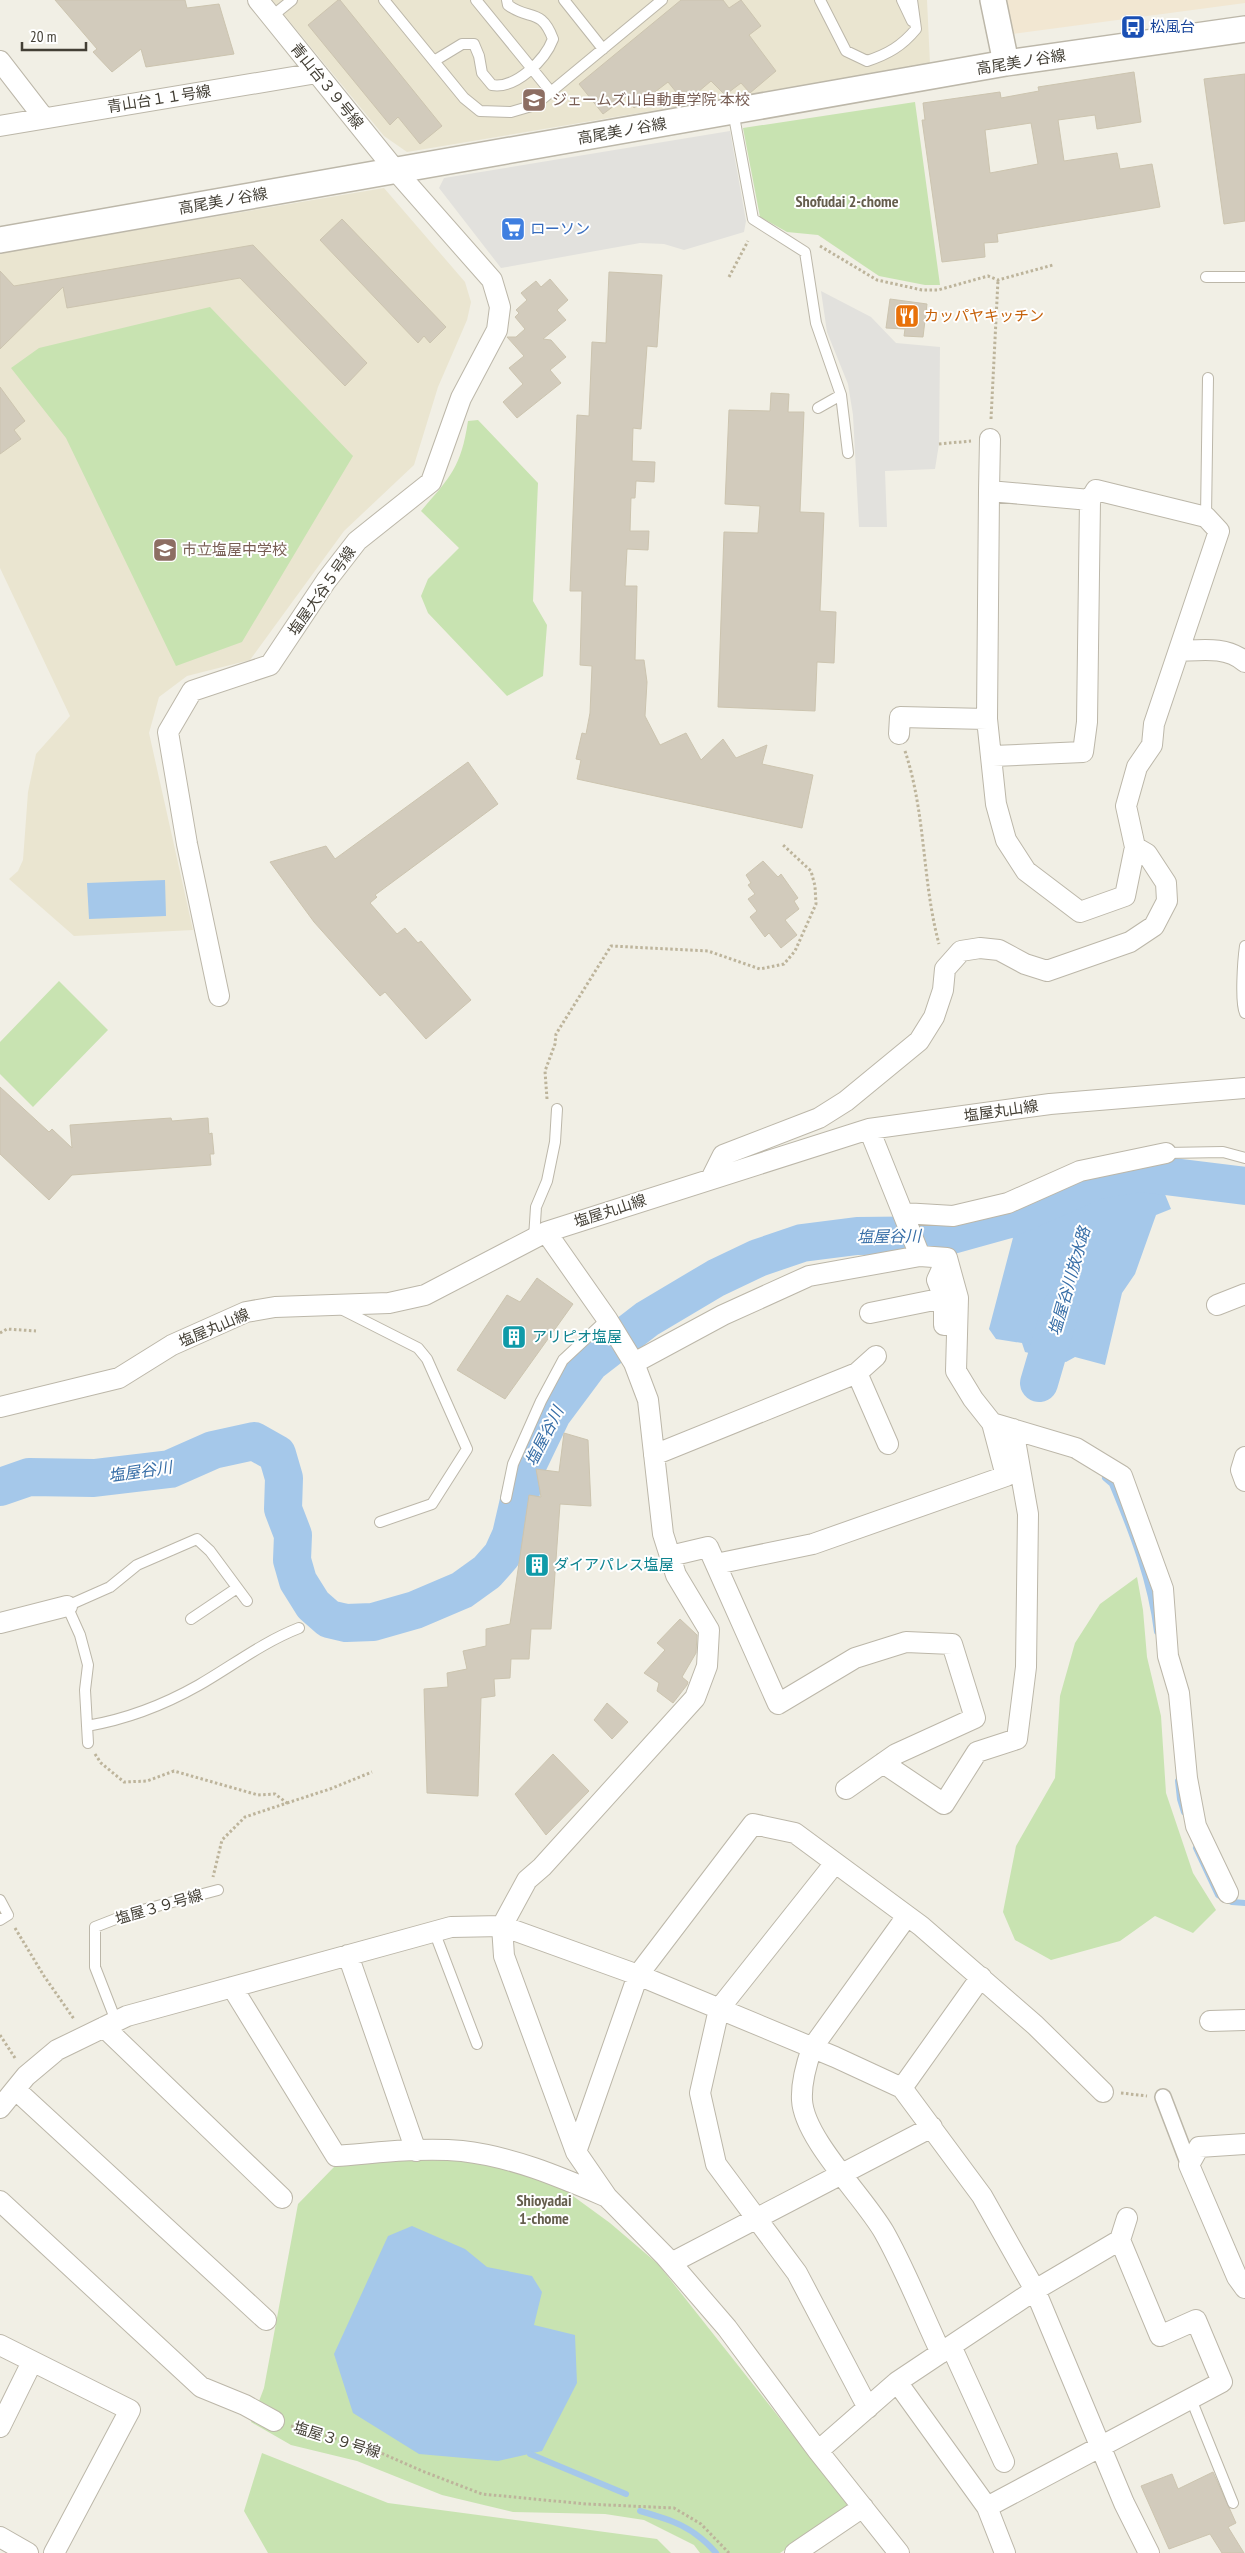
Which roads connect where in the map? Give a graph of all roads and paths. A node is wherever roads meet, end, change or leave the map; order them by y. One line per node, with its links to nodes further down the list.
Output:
1 (258, 0): 12 (street, 青山台３９号線)
2 (292, 0): 12 (lane)
3 (384, 0): 17 (lane)
4 (476, 0): 19 (lane)
5 (507, 0): 19 (lane)
6 (564, 0): 15 (lane)
7 (662, 0): 15 (lane)
8 (820, 0): 13 (lane)
9 (902, 0): 13 (lane)
10 (912, 0): 13 (lane)
11 (993, 0): 18 (street)
12 (271, 17): 20 (street, 青山台３９号線)
13 (916, 29)
14 (1245, 30): 18 (street, 高尾美ノ谷線)
15 (603, 49): 21 (lane)
16 (0, 61): 23 (street)
17 (434, 61): 19 (lane); 21 (lane)
18 (1006, 63): 22 (street, 高尾美ノ谷線)
19 (531, 68): 21 (lane)
20 (317, 74): 23 (street, 青山台１１号線); 25 (street, 青山台３９号線)
21 (551, 92)
22 (733, 112): 25 (street, 高尾美ノ谷線); 28 (lane)
23 (44, 118): 24 (street, 青山台１１号線)
24 (0, 126)
25 (396, 171): 26 (street, 高尾美ノ谷線); 52 (street, 塩屋大谷５号線)
26 (0, 240)
27 (748, 241): 30 (path)
28 (788, 241): 33 (path); 35 (lane)
29 (1053, 265): 33 (path)
30 (729, 277)
31 (1206, 277): 32 (lane)
32 (1245, 277)
33 (998, 280): 37 (path)
34 (1208, 378): 42 (lane)
35 (842, 395): 36 (lane); 39 (lane)
36 (818, 408)
37 (990, 439): 38 (path); 40 (street)
38 (939, 444)
39 (848, 453)
40 (990, 491): 41 (street); 45 (street)
41 (1090, 500): 42 (street); 47 (street)
42 (1206, 516): 43 (street)
43 (1179, 651): 44 (street); 49 (street)
44 (1245, 662)
45 (987, 719): 46 (street); 47 (street)
46 (899, 734): 50 (path)
47 (993, 756): 49 (street)
48 (782, 844): 55 (path)
49 (1136, 847): 59 (street)
50 (936, 933)
51 (1245, 946): 53 (lane)
52 (219, 996)
53 (1245, 1013)
54 (1245, 1088): 56 (street, 塩屋丸山線)
55 (557, 1109): 61 (lane)
56 (869, 1130): 59 (street, 塩屋丸山線); 60 (street)
57 (1166, 1154): 58 (lane); 60 (street)
58 (1245, 1158)
59 (711, 1179): 61 (street, 塩屋丸山線)
60 (903, 1213): 62 (street)
61 (540, 1235): 66 (street, 塩屋丸山線); 69 (street)
62 (917, 1249): 63 (street); 74 (street)
63 (946, 1258): 65 (street); 77 (street)
64 (1245, 1294): 67 (street)
65 (944, 1298): 68 (street); 70 (street)
66 (333, 1305): 76 (street, 塩屋丸山線); 84 (lane)
67 (1217, 1305)
68 (870, 1313)
69 (607, 1318): 74 (street); 83 (lane)
70 (944, 1325)
71 (36, 1331): 72 (path)
72 (0, 1332)
73 (876, 1356): 75 (street)
74 (634, 1363): 80 (street)
75 (857, 1373): 79 (street); 80 (street)
76 (0, 1407)
77 (992, 1423): 78 (street); 86 (street)
78 (1013, 1429): 95 (street); 101 (street)
79 (888, 1444)
80 (654, 1455): 85 (street)
81 (1245, 1457): 82 (street)
82 (1245, 1481)
83 (506, 1498)
84 (380, 1522)
85 (670, 1556): 86 (street); 105 (street)
86 (716, 1564): 95 (street)
87 (237, 1588): 88 (lane); 89 (lane); 90 (lane)
88 (247, 1601)
89 (67, 1606): 91 (street); 93 (lane)
90 (191, 1619)
91 (0, 1623)
92 (299, 1628): 93 (lane)
93 (87, 1726): 94 (lane)
94 (88, 1743): 98 (path)
95 (883, 1763): 97 (street)
96 (372, 1772): 98 (path, 塩屋３９号線)
97 (846, 1789)
98 (287, 1803): 100 (path, 塩屋３９号線)
99 (835, 1863): 103 (street); 108 (street); 111 (street)
100 (218, 1890): 114 (lane, 塩屋３９号線)
101 (1228, 1893)
102 (0, 1900): 104 (lane)
103 (907, 1916): 109 (street); 118 (street)
104 (4, 1918): 116 (path)
105 (502, 1926): 106 (street); 108 (street); 127 (street)
106 (434, 1931): 107 (street); 117 (lane)
107 (348, 1955): 110 (street); 126 (street)
108 (638, 1975): 111 (street); 127 (street)
109 (981, 1977): 120 (street); 121 (street)
110 (232, 1987): 114 (street); 126 (street)
111 (719, 2009): 118 (street); 133 (street)
112 (1245, 2020): 113 (street)
113 (1210, 2021)
114 (110, 2024): 116 (street); 131 (street)
115 (0, 2035): 119 (path)
116 (86, 2036): 119 (street)
117 (477, 2044)
118 (812, 2048): 120 (street); 129 (street)
119 (21, 2083): 123 (street); 139 (street)
120 (902, 2088): 124 (street)
121 (1103, 2092): 122 (path)
122 (1163, 2097): 128 (street)
123 (0, 2108)
124 (932, 2127): 129 (street); 138 (street)
125 (1245, 2144): 128 (street)
126 (416, 2151): 130 (street)
127 (576, 2152): 130 (street)
128 (1189, 2164): 137 (street)
129 (841, 2174): 133 (street); 141 (street)
130 (607, 2197): 136 (street)
131 (282, 2198)
132 (0, 2201): 146 (street, 塩屋３９号線)
133 (757, 2218): 136 (street); 145 (street)
134 (1127, 2218): 135 (street)
135 (1120, 2240): 138 (street); 144 (street)
136 (671, 2263): 149 (street)
137 (1245, 2288)
138 (1035, 2290): 141 (street); 148 (street)
139 (266, 2320)
140 (0, 2345): 142 (street)
141 (946, 2350): 143 (street); 150 (street)
142 (32, 2362): 147 (street); 157 (street)
143 (897, 2382): 145 (street); 153 (street)
144 (1191, 2399): 148 (street); 151 (lane)
145 (868, 2408): 149 (street)
146 (274, 2421): 158 (path, 塩屋３９号線)
147 (0, 2428)
148 (1100, 2447): 153 (street); 161 (street)
149 (818, 2451): 152 (street)
150 (1004, 2462)
151 (1234, 2503)
152 (863, 2507): 155 (street); 159 (street)
153 (986, 2507): 160 (street)
154 (0, 2538): 156 (street)
155 (799, 2552)
156 (28, 2553)
157 (54, 2553)
158 (730, 2553)
159 (898, 2553)
160 (1005, 2553)
161 (1149, 2553)

